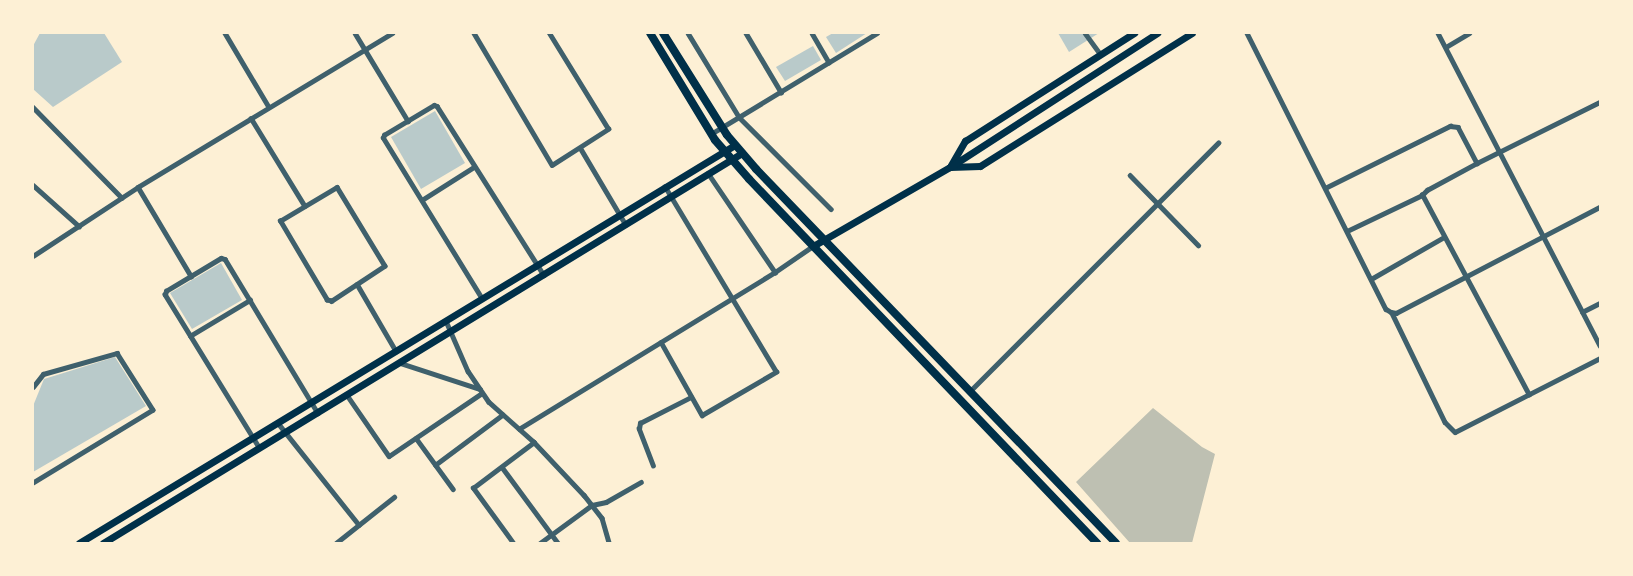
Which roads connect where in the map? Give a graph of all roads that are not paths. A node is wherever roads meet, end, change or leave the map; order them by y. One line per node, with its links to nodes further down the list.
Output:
1 (225, 33): 26 (street)
2 (355, 33): 20 (street)
3 (392, 33): 20 (street)
4 (474, 33): 34 (street)
5 (549, 33): 34 (street)
6 (650, 33): 31 (main road)
7 (663, 33): 30 (main road)
8 (688, 33): 27 (street)
9 (746, 33): 23 (street)
10 (812, 33): 22 (street)
11 (877, 33): 22 (street)
12 (1086, 33): 21 (street)
13 (1134, 33): 21 (main road)
14 (1157, 33): 41 (main road)
15 (1192, 33): 41 (main road)
16 (1247, 33): 47 (street)
17 (1438, 33): 19 (street)
18 (1468, 33): 19 (street)
19 (1446, 47): 37 (street)
20 (364, 50): 26 (street); 29 (street)
21 (1100, 54): 41 (main road)
22 (829, 62): 23 (street)
23 (781, 92): 27 (street)
24 (1600, 102): 37 (street)
25 (33, 107): 50 (street)
26 (268, 108): 28 (street)
27 (739, 117): 30 (street); 55 (street)
28 (251, 118): 46 (street); 53 (street)
29 (408, 121): 40 (street); 51 (street)
30 (722, 128): 31 (street); 33 (main road)
31 (711, 134): 35 (main road)
32 (1218, 142): 52 (street)
33 (735, 145): 35 (main road); 36 (main road)
34 (581, 149): 56 (street)
35 (724, 151): 38 (main road); 45 (main road)
36 (741, 153): 38 (main road); 62 (main road)
37 (1500, 153): 39 (street); 61 (street)
38 (731, 159): 42 (main road); 64 (main road)
39 (1477, 163): 47 (street); 48 (street)
40 (474, 167): 51 (street); 66 (street)
41 (950, 167): 62 (main road)
42 (708, 173): 49 (main road); 67 (street)
43 (1130, 176): 52 (street)
44 (33, 185): 58 (street)
45 (665, 187): 49 (street); 56 (main road)
46 (138, 188): 50 (street); 69 (street)
47 (1326, 188): 59 (street)
48 (1422, 195): 59 (street); 60 (street)
49 (671, 196): 57 (main road); 73 (street)
50 (122, 198): 58 (street)
51 (422, 200): 74 (street)
52 (1158, 204): 63 (street); 89 (street)
53 (305, 206): 72 (street); 72 (street)
54 (1600, 207): 61 (street)
55 (831, 209)
56 (620, 215): 57 (street); 66 (main road)
57 (626, 225): 68 (main road)
58 (79, 226): 65 (street)
59 (1347, 231): 71 (street)
60 (1444, 237): 70 (street); 71 (street)
61 (1542, 237): 70 (street); 77 (street)
62 (823, 239): 64 (main road); 89 (main road)
63 (1198, 245)
64 (813, 246): 67 (street); 120 (main road)
65 (33, 256)
66 (537, 266): 68 (street); 74 (main road)
67 (775, 272): 73 (street)
68 (544, 275): 80 (main road)
69 (191, 276): 75 (street); 81 (street)
70 (1466, 276): 78 (street); 91 (street)
71 (1371, 279): 78 (street)
72 (357, 284): 84 (street)
73 (733, 298): 82 (street); 92 (street)
74 (482, 299): 79 (main road)
75 (250, 300): 81 (street); 93 (street)
76 (1600, 303): 77 (street)
77 (1582, 312): 83 (street)
78 (1392, 313): 91 (street)
79 (446, 321): 80 (street); 84 (main road)
80 (451, 332): 86 (main road); 88 (street)
81 (190, 336): 99 (street)
82 (661, 342): 92 (street); 97 (street)
83 (1600, 345)
84 (396, 351): 93 (main road)
85 (1600, 358): 91 (street)
86 (400, 363): 88 (street); 90 (main road)
87 (33, 387): 107 (street)
88 (481, 391): 95 (street); 100 (street)
89 (970, 391): 121 (main road)
90 (347, 395): 94 (main road); 100 (street)
91 (1529, 395)
92 (691, 397): 104 (street)
93 (312, 402): 94 (street); 96 (main road)
94 (318, 413): 98 (main road)
95 (502, 415): 97 (street); 103 (street)
96 (278, 423): 98 (street); 99 (main road)
97 (519, 429): 101 (street)
98 (286, 432): 102 (main road); 111 (street)
99 (252, 438): 102 (street); 113 (main road)
100 (416, 438): 103 (street)
101 (534, 442): 105 (street); 110 (street)
102 (259, 448): 114 (main road)
103 (435, 465): 108 (street)
104 (653, 466)
105 (502, 467): 112 (street); 116 (street)
106 (641, 482): 110 (street)
107 (33, 483)
108 (453, 489)
109 (394, 497): 111 (street)
110 (592, 505): 112 (street); 119 (street)
111 (359, 525): 115 (street)
112 (552, 535): 117 (street); 118 (street)
113 (79, 543)
114 (103, 543)
115 (336, 543)
116 (513, 543)
117 (540, 543)
118 (558, 543)
119 (609, 543)
120 (1097, 543)
121 (1116, 543)

